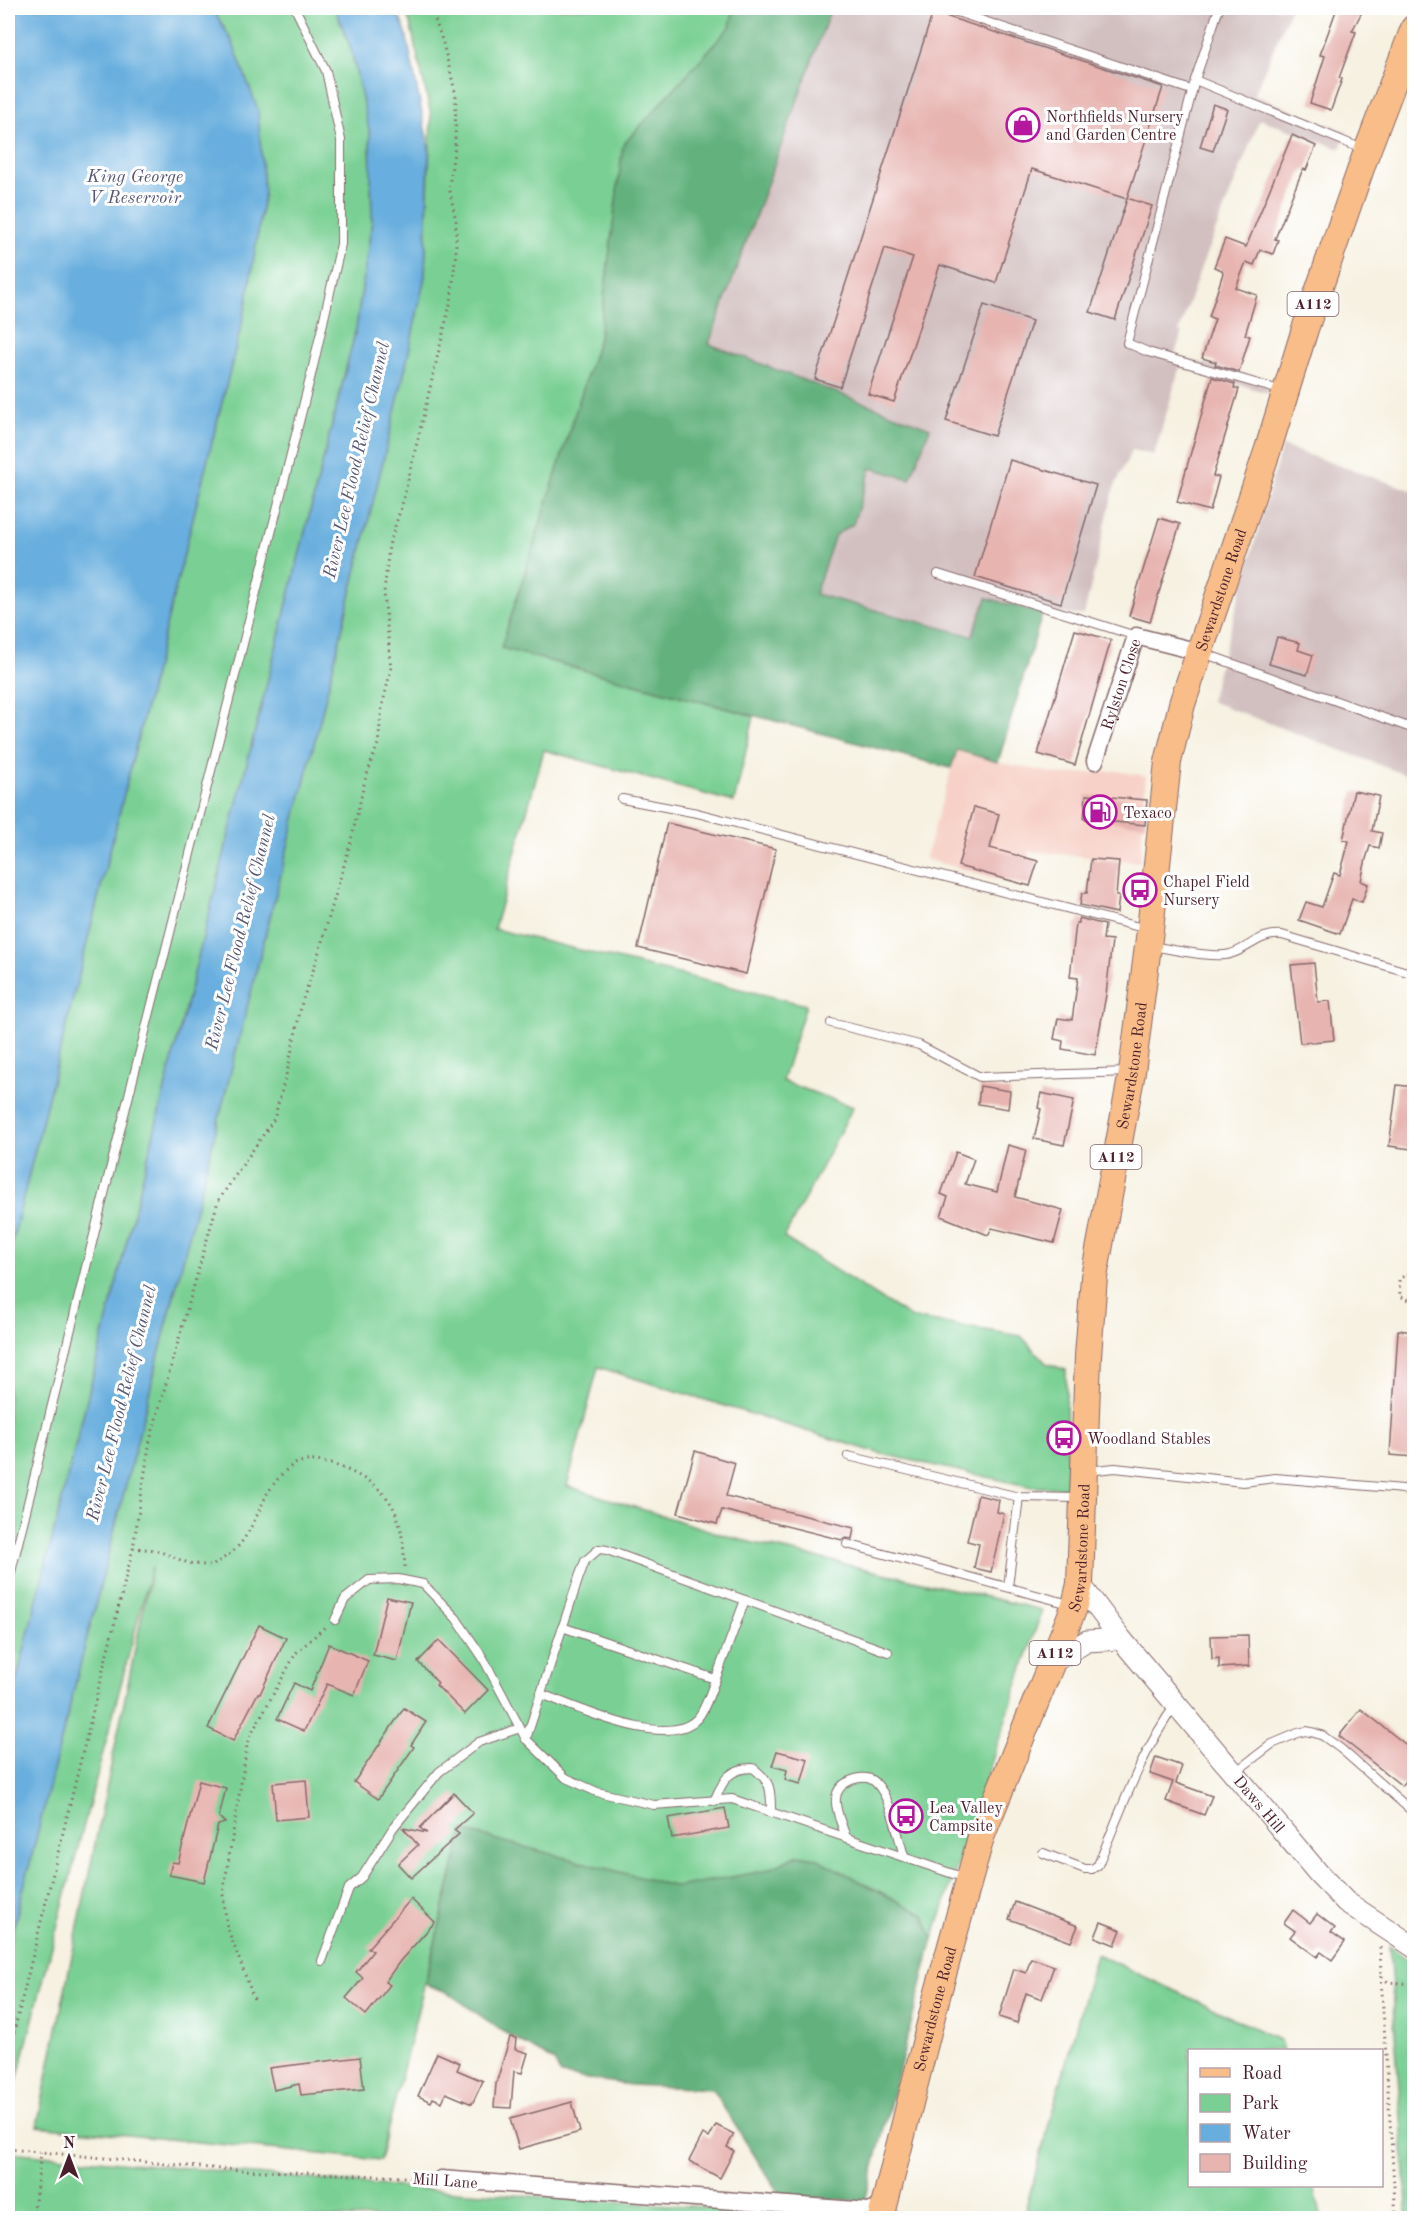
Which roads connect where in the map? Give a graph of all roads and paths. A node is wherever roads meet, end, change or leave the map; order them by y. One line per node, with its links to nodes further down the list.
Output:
1 (295, 8): 30 (lane)
2 (431, 8): 28 (path)
3 (945, 8): 7 (lane)
4 (1219, 8): 6 (lane)
5 (1414, 28): 8 (main road, Sewardstone Road / A112)
6 (1195, 80): 7 (lane); 8 (lane)
7 (1191, 90): 9 (lane)
8 (1366, 151): 9 (main road, Sewardstone Road / A112)
9 (1286, 392): 12 (main road, Sewardstone Road / A112)
10 (939, 574): 11 (lane)
11 (1136, 636): 12 (street, Rylston Close); 14 (street, Rylston Close)
12 (1199, 651): 13 (lane); 16 (main road, Sewardstone Road / A112)
13 (1414, 729)
14 (1095, 761)
15 (622, 799): 16 (lane)
16 (1149, 938): 17 (lane); 19 (main road, Sewardstone Road / A112)
17 (1414, 974)
18 (831, 1023): 19 (lane)
19 (1132, 1072): 23 (main road, Sewardstone Road / A112)
20 (1414, 1271): 21 (path)
21 (1414, 1302)
22 (848, 1456): 25 (lane)
23 (1084, 1471): 24 (lane); 26 (main road, Sewardstone Road / A112)
24 (1414, 1494)
25 (1019, 1497): 26 (lane); 31 (lane)
26 (1084, 1498): 32 (main road, Sewardstone Road / A112)
27 (848, 1544): 31 (lane)
28 (133, 1548): 29 (path); 58 (path)
29 (406, 1581): 34 (lane); 42 (lane)
30 (8, 1584)
31 (1008, 1587): 32 (lane)
32 (1078, 1594): 36 (street, Daws Hill); 38 (main road, Sewardstone Road / A112)
33 (745, 1600): 35 (lane); 37 (lane); 39 (lane)
34 (335, 1620): 57 (path)
35 (562, 1627): 39 (lane); 40 (lane)
36 (1121, 1639): 38 (street); 41 (street, Daws Hill)
37 (888, 1652)
38 (1051, 1663): 51 (main road, Sewardstone Road / A112)
39 (715, 1679): 40 (lane)
40 (541, 1694): 43 (lane)
41 (1176, 1704): 44 (street, Daws Hill); 49 (lane)
42 (520, 1728): 43 (lane); 54 (lane)
43 (526, 1740): 45 (lane)
44 (1234, 1773): 47 (lane); 52 (street, Daws Hill)
45 (714, 1801): 46 (lane); 46 (lane)
46 (771, 1813): 48 (lane)
47 (1414, 1813)
48 (846, 1837): 50 (lane); 50 (lane)
49 (1043, 1853)
50 (904, 1856): 51 (lane)
51 (969, 1879): 62 (main road, Sewardstone Road / A112)
52 (1379, 1924): 53 (street, Daws Hill); 55 (path)
53 (1414, 1947)
54 (322, 1961)
55 (1381, 1976): 56 (path); 64 (path)
56 (1414, 1984)
57 (254, 1999)
58 (8, 2056)
59 (8, 2149): 60 (path, Mill Lane)
60 (41, 2152): 61 (path, Mill Lane); 63 (path)
61 (441, 2179): 62 (street, Mill Lane)
62 (882, 2215)
63 (33, 2218)
64 (1396, 2218)

